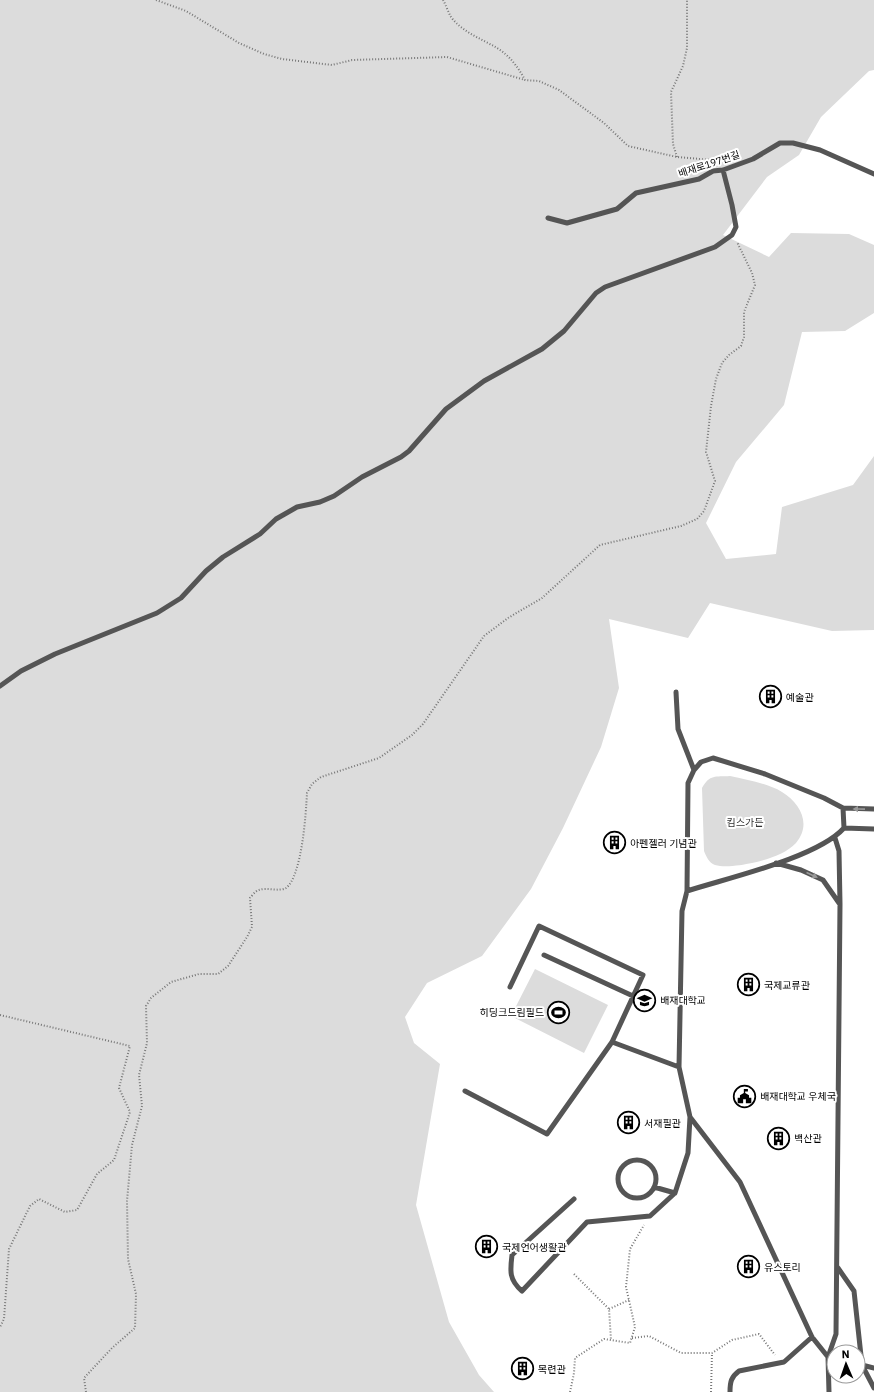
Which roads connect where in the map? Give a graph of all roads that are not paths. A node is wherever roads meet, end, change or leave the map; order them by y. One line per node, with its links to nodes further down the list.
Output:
1 (723, 170): 2 (lane, 배재로197번길); 3 (lane, 배재로197번길); 4 (lane)
2 (874, 174)
3 (548, 218)
4 (0, 686)
5 (676, 692): 6 (lane)
6 (694, 770): 7 (lane); 13 (lane)
7 (843, 808): 8 (lane, one-way to 7); 9 (lane)
8 (874, 809)
9 (844, 828): 10 (lane); 11 (lane)
10 (874, 829)
11 (835, 838): 12 (lane); 14 (lane)
12 (775, 863): 13 (lane); 14 (lane, one-way to 14)
13 (687, 891): 19 (lane)
14 (840, 904): 25 (lane)
15 (544, 955): 17 (lane)
16 (510, 987): 17 (lane)
17 (633, 996): 18 (lane)
18 (612, 1042): 19 (lane); 20 (lane)
19 (679, 1067): 21 (lane)
20 (465, 1091)
21 (690, 1117): 23 (lane); 26 (lane)
22 (654, 1187): 22 (lane); 23 (lane)
23 (675, 1193): 24 (lane)
24 (574, 1199)
25 (837, 1267): 27 (lane); 28 (lane)
26 (812, 1337): 29 (lane); 32 (lane)
27 (833, 1344)
28 (860, 1344)
29 (826, 1354)
30 (866, 1373): 31 (lane)
31 (874, 1388)
32 (730, 1392)

